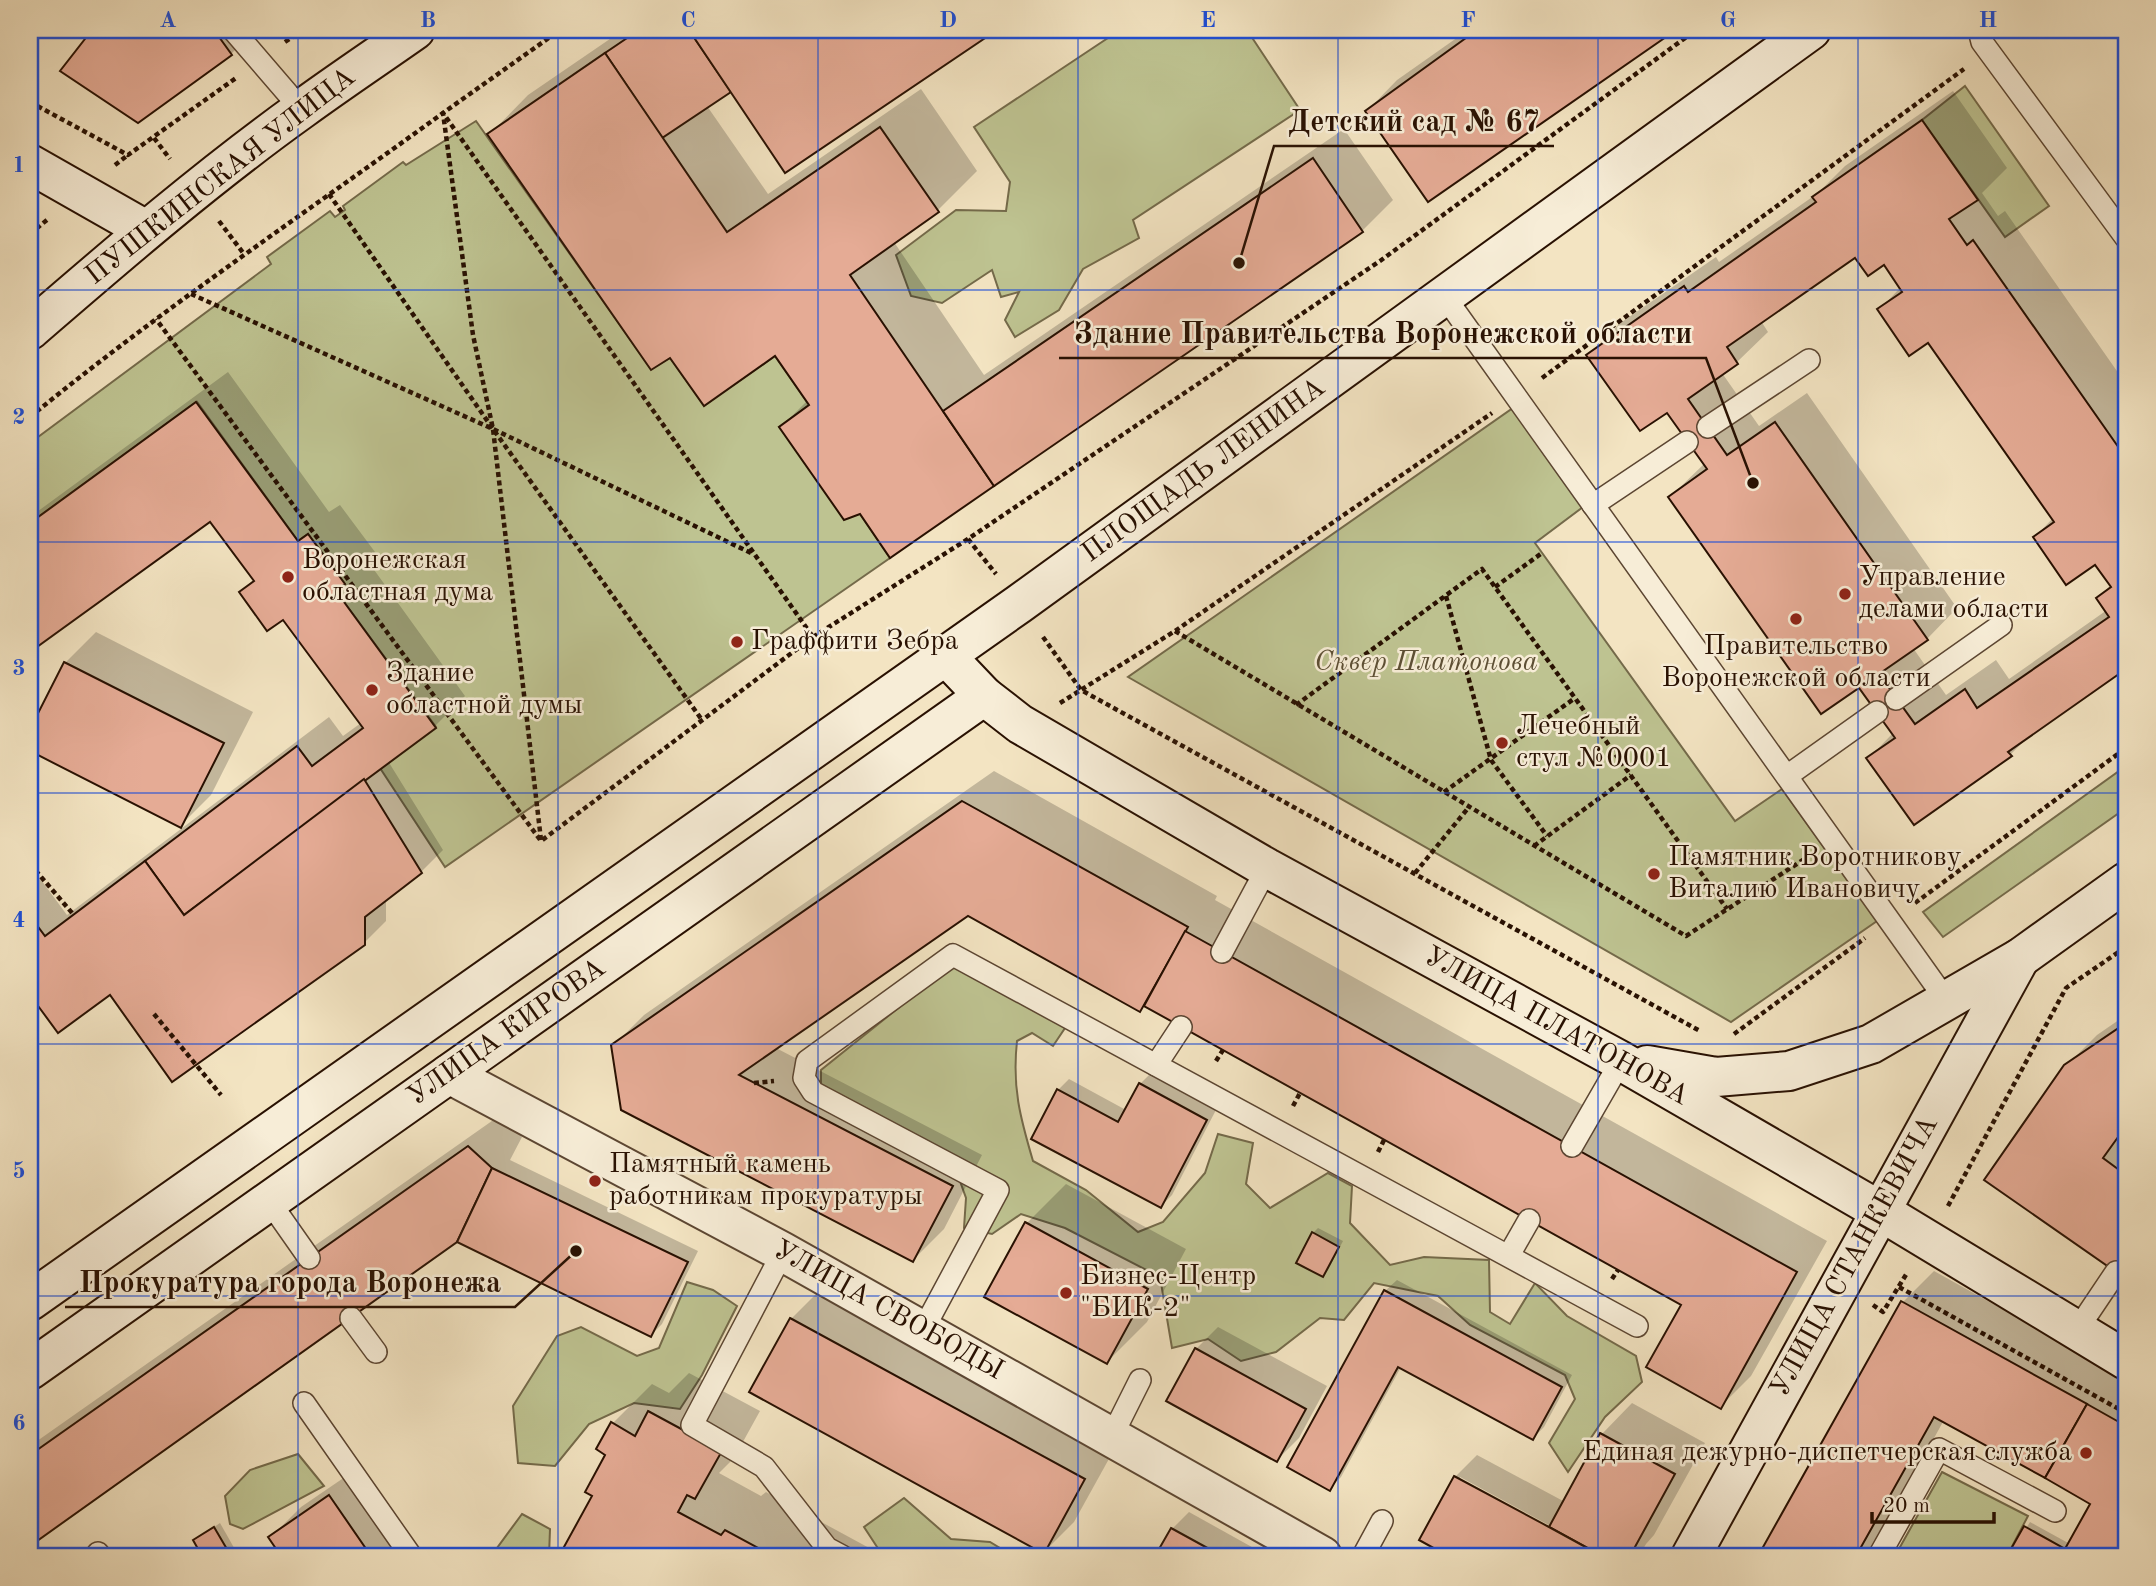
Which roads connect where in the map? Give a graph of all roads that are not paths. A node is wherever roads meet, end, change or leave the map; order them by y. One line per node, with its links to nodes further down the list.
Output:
1 (233, 30): 5 (lane)
2 (415, 30): 5 (main road, ПУШКИНСКАЯ УЛИЦА)
3 (1811, 30): 9 (main road, ПЛОЩАДЬ ЛЕНИНА)
4 (1979, 30): 8 (lane)
5 (300, 109): 7 (main road, ПУШКИНСКАЯ УЛИЦА)
6 (30, 164): 7 (main road)
7 (146, 230): 10 (main road, ПУШКИНСКАЯ УЛИЦА)
8 (2126, 237)
9 (1445, 297): 14 (lane); 16 (main road, ПЛОЩАДЬ ЛЕНИНА)
10 (30, 330)
11 (1809, 360): 12 (lane)
12 (1708, 427)
13 (1687, 442): 14 (lane)
14 (1593, 505): 20 (lane)
15 (2001, 625): 18 (lane)
16 (945, 655): 17 (main road); 38 (main road, УЛИЦА КИРОВА)
17 (984, 696): 21 (main road, УЛИЦА ПЛАТОНОВА); 29 (main road, УЛИЦА КИРОВА)
18 (1896, 699)
19 (1877, 712): 20 (lane)
20 (1787, 776): 25 (lane)
21 (1267, 868): 23 (lane); 27 (main road, УЛИЦА ПЛАТОНОВА)
22 (2126, 882): 24 (main road)
23 (1223, 952)
24 (2020, 958): 25 (main road); 32 (main road, УЛИЦА СТАНКЕВИЧА)
25 (1946, 1000): 27 (main road)
26 (1181, 1027): 28 (lane)
27 (1621, 1061): 30 (lane); 32 (main road, УЛИЦА ПЛАТОНОВА)
28 (1156, 1066): 35 (lane); 41 (lane)
29 (449, 1074): 31 (main road, УЛИЦА КИРОВА); 34 (main road, УЛИЦА СВОБОДЫ)
30 (1572, 1146)
31 (269, 1201): 36 (lane); 45 (main road, УЛИЦА КИРОВА)
32 (1880, 1211): 42 (main road, УЛИЦА ПЛАТОНОВА); 55 (main road, УЛИЦА СТАНКЕВИЧА)
33 (1529, 1220): 35 (lane)
34 (783, 1252): 41 (main road, УЛИЦА СВОБОДЫ); 52 (lane)
35 (1509, 1255): 40 (lane)
36 (309, 1258)
37 (2116, 1272): 42 (lane)
38 (30, 1301)
39 (351, 1318): 43 (lane)
40 (1637, 1326)
41 (923, 1330): 48 (main road, УЛИЦА СВОБОДЫ)
42 (2077, 1330): 44 (main road, УЛИЦА ПЛАТОНОВА)
43 (376, 1352)
44 (2126, 1360)
45 (30, 1370)
46 (1140, 1380): 48 (lane)
47 (304, 1403): 51 (lane)
48 (1112, 1436): 53 (main road, УЛИЦА СВОБОДЫ)
49 (2055, 1511): 56 (lane)
50 (1382, 1521): 54 (lane)
51 (411, 1556)
52 (842, 1556)
53 (1322, 1556)
54 (1363, 1556)
55 (1690, 1556)
56 (1880, 1556)

